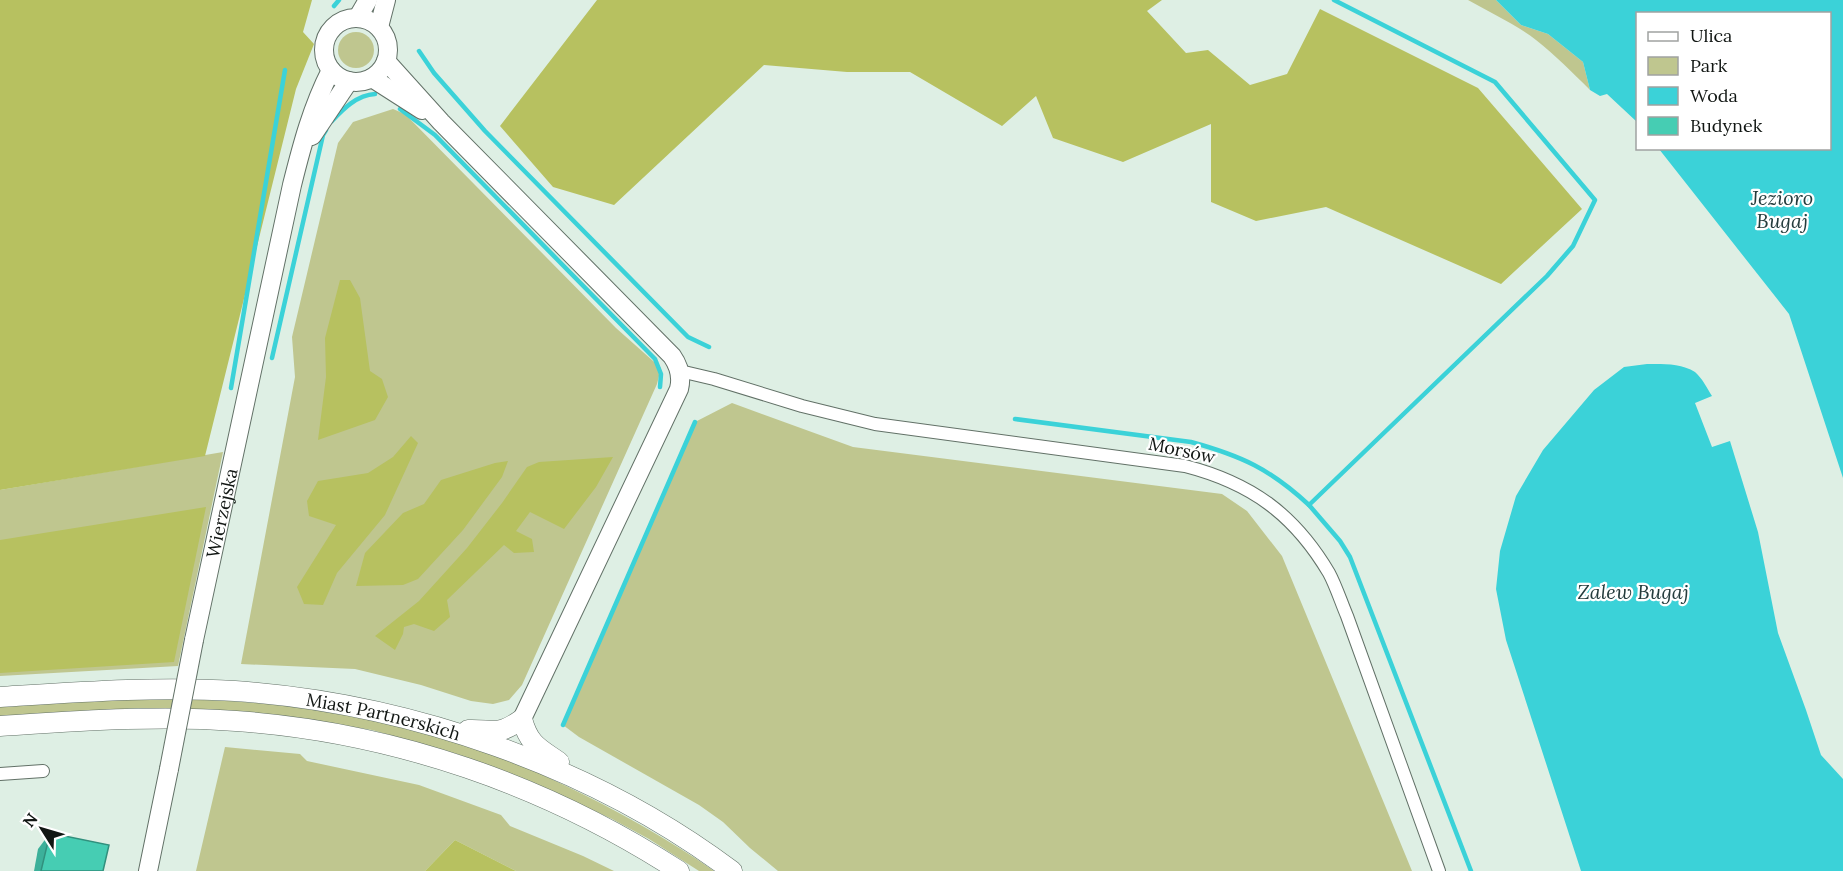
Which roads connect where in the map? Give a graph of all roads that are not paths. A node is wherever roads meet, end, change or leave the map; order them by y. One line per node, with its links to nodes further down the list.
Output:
1 (368, 0): 3 (street)
2 (386, 0): 4 (street)
3 (358, 17): 4 (street); 6 (street)
4 (379, 27): 5 (street)
5 (386, 62): 7 (street); 9 (street)
6 (331, 70): 8 (street); 10 (street, Wierzejska)
7 (372, 78): 8 (street); 9 (street)
8 (349, 81): 10 (street, Wierzejska)
9 (441, 122): 11 (street)
10 (300, 156): 19 (street, Wierzejska, bridge)
11 (680, 371): 13 (street); 22 (street, Morsów)
12 (0, 697): 15 (main road, Miast Partnerskich)
13 (522, 719): 15 (main road); 18 (main road)
14 (0, 726): 20 (main road, Miast Partnerskich)
15 (450, 730): 18 (main road, Miast Partnerskich)
16 (43, 771): 17 (street)
17 (0, 774)
18 (581, 782): 21 (main road, Miast Partnerskich)
19 (148, 871)
20 (679, 871)
21 (732, 871)
22 (1438, 871)

